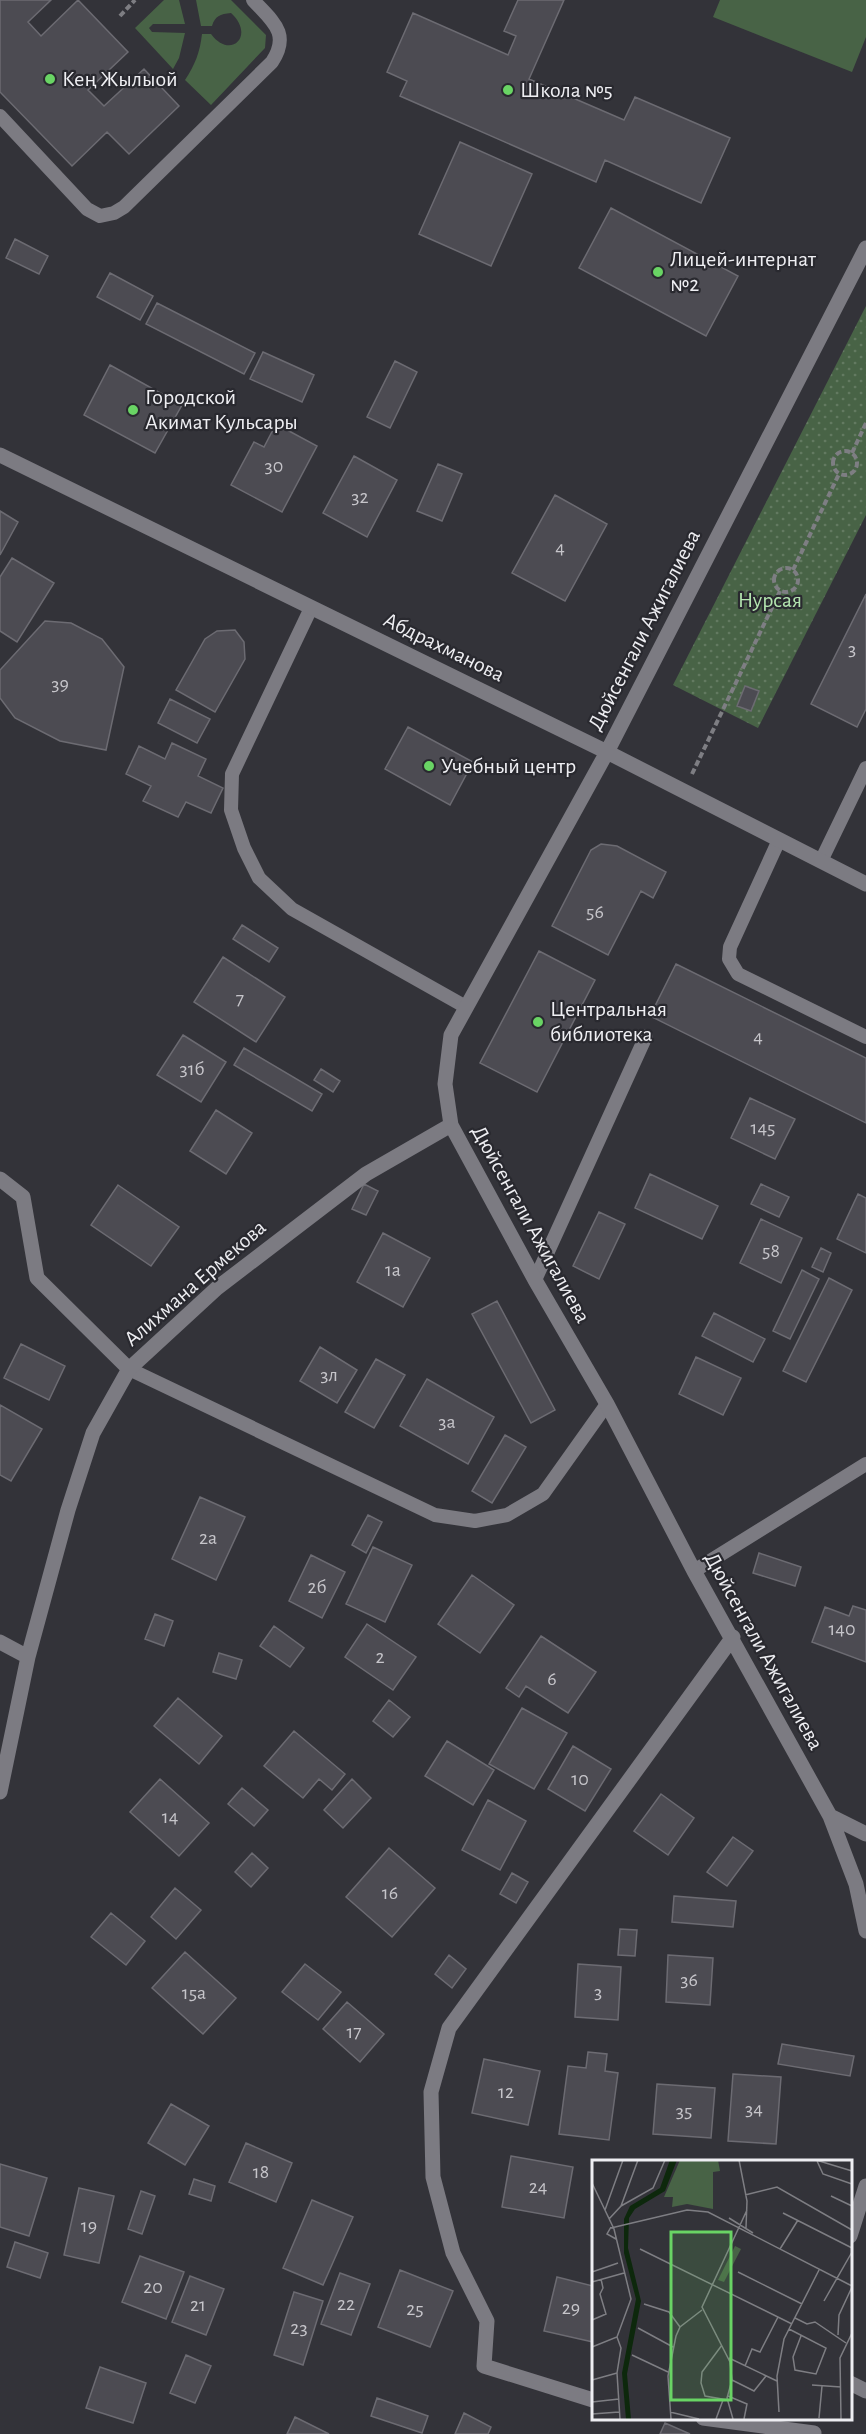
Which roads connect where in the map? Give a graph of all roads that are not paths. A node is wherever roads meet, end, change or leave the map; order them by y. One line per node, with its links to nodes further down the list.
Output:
1 (253, 0): 2 (lane)
2 (0, 116)
3 (866, 248): 6 (street, Дюйсенгали Ажигалиева)
4 (0, 455): 5 (street, Абдрахманова)
5 (311, 608): 6 (street, Абдрахманова); 11 (lane)
6 (607, 752): 8 (street, Абдрахманова); 11 (street, Дюйсенгали Ажигалиева)
7 (866, 768): 9 (lane)
8 (779, 840): 9 (street, Абдрахманова); 13 (lane)
9 (821, 861): 10 (street, Абдрахманова)
10 (866, 884)
11 (466, 1007): 14 (street, Дюйсенгали Ажигалиева)
12 (646, 1036): 16 (lane)
13 (866, 1037)
14 (451, 1125): 16 (street, Дюйсенгали Ажигалиева); 17 (street, Алихмана Ермекова)
15 (0, 1179): 17 (street)
16 (535, 1280): 18 (street, Дюйсенгали Ажигалиева)
17 (129, 1369): 18 (lane); 23 (street, Алихмана Ермекова)
18 (607, 1404): 20 (street, Дюйсенгали Ажигалиева)
19 (866, 1464): 20 (lane)
20 (694, 1571): 21 (street, Дюйсенгали Ажигалиева)
21 (732, 1637): 25 (street, Дюйсенгали Ажигалиева); 32 (street)
22 (0, 1642): 23 (street)
23 (28, 1657): 24 (street, Алихмана Ермекова)
24 (0, 1792)
25 (830, 1816): 26 (street); 27 (street, Дюйсенгали Ажигалиева)
26 (866, 1834)
27 (866, 1931)
28 (866, 2186): 29 (street)
29 (851, 2230)
30 (851, 2384): 31 (street)
31 (866, 2391)
32 (592, 2400)
33 (707, 2419): 35 (street)
34 (814, 2428): 35 (street)
35 (750, 2430)

